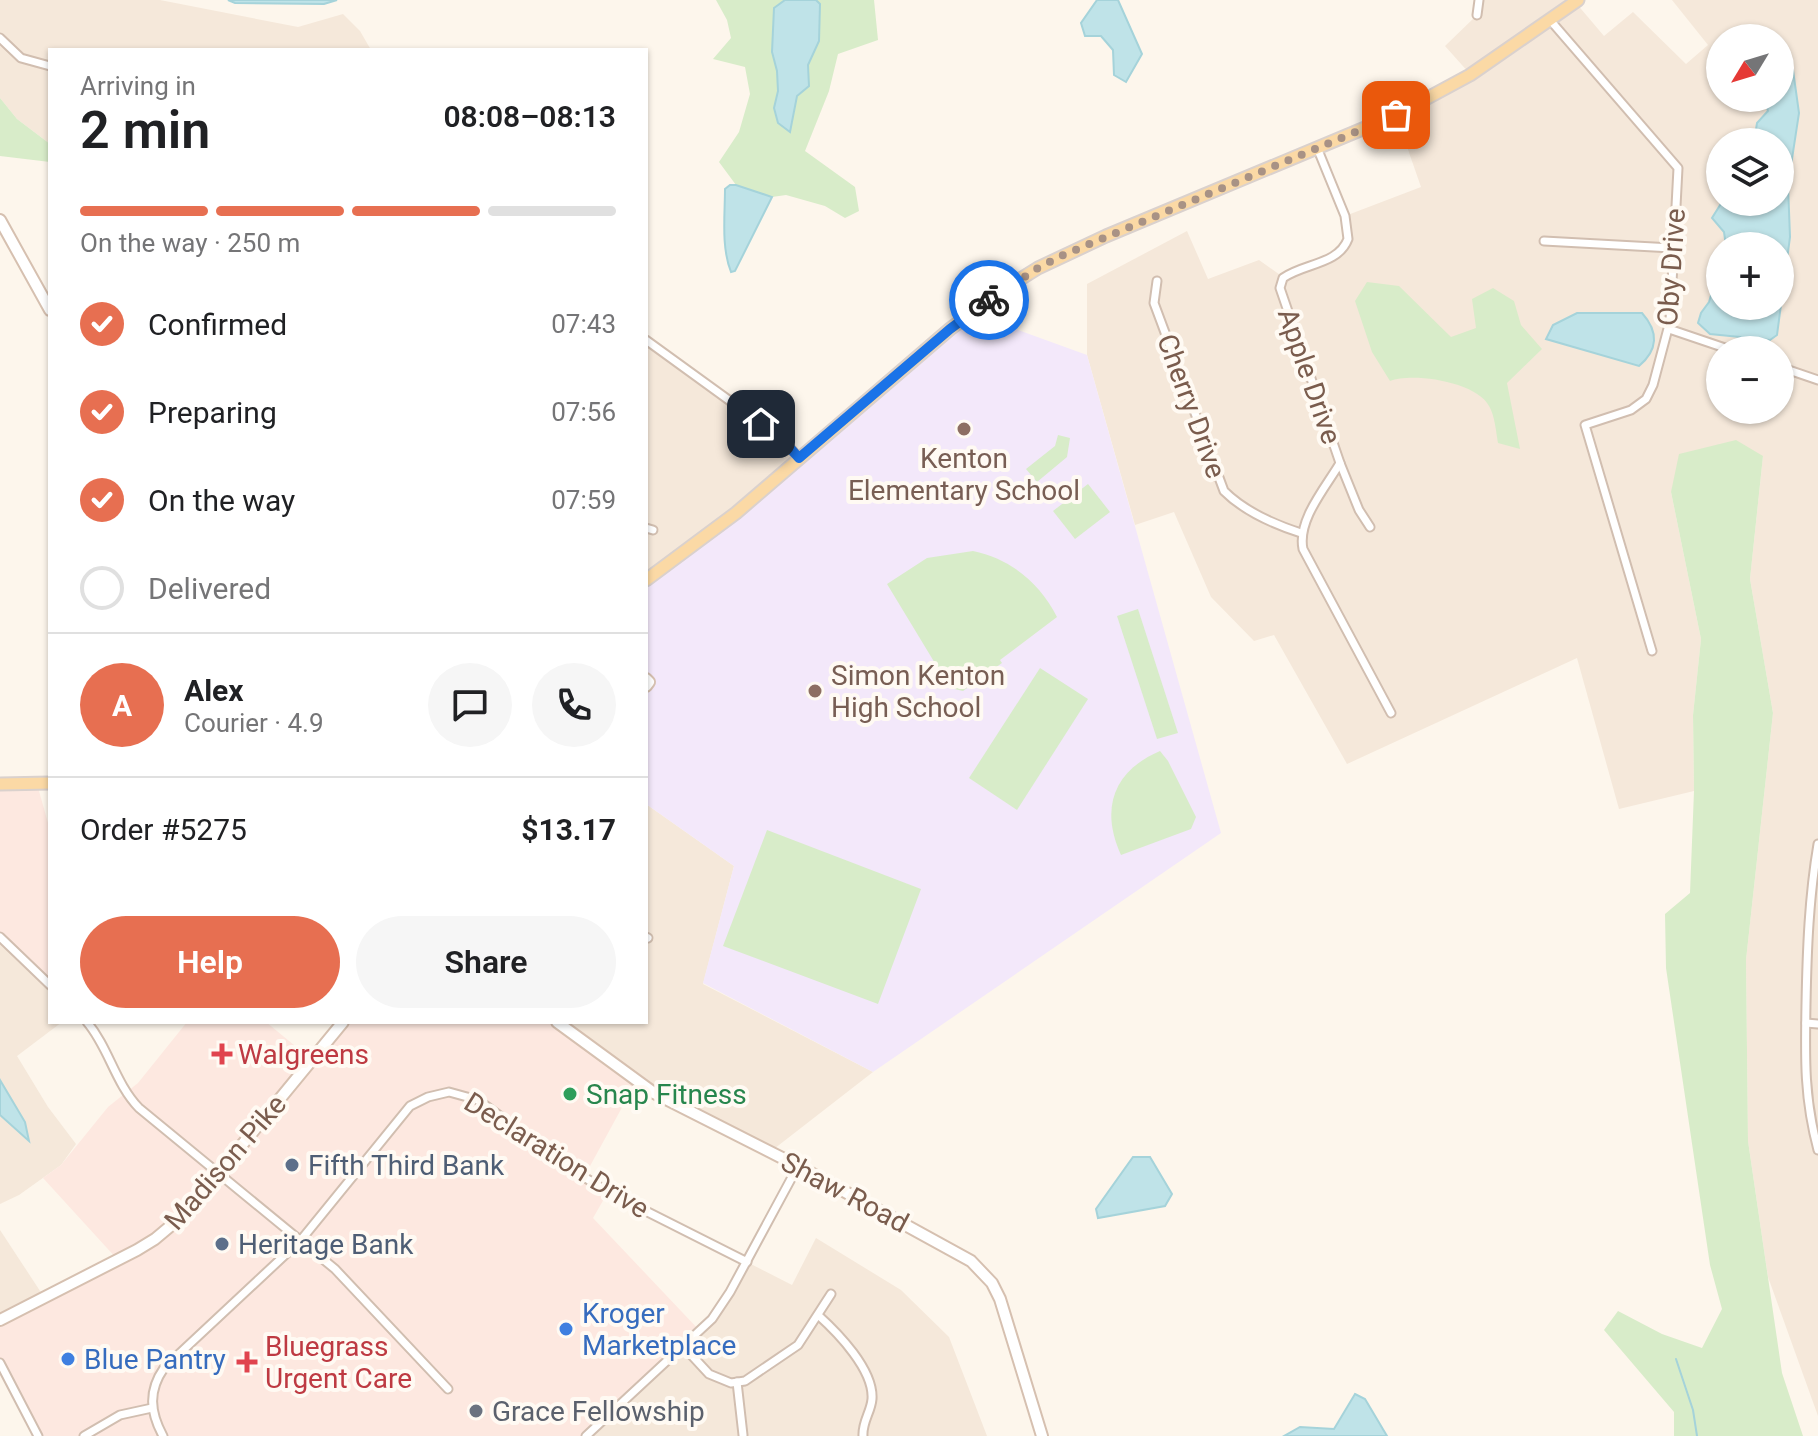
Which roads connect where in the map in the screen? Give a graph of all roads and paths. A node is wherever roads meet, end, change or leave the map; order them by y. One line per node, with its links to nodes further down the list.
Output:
1 (1479, 0): 3 (street)
2 (1578, 0): 4 (main road)
3 (1477, 15)
4 (1550, 20): 7 (main road); 10 (street, Oby Drive)
5 (0, 38): 6 (street)
6 (48, 65)
7 (1318, 150): 18 (main road); 19 (street, Apple Drive)
8 (0, 220): 12 (main road)
9 (1544, 241): 10 (street)
10 (1672, 248): 13 (street, Oby Drive)
11 (1157, 281): 21 (street, Cherry Drive)
12 (48, 306)
13 (1669, 329): 15 (street); 23 (street, Oby Drive)
14 (648, 341): 18 (street)
15 (1706, 342)
16 (1794, 372): 17 (street)
17 (1818, 380)
18 (799, 458): 22 (main road)
19 (1340, 463): 20 (street); 21 (street, Apple Drive)
20 (1370, 527)
21 (1301, 533): 24 (street)
22 (648, 579)
23 (1652, 651)
24 (1391, 713)
25 (48, 783): 26 (main road)
26 (0, 784)
27 (1818, 844): 30 (street)
28 (0, 937): 29 (street)
29 (48, 983)
30 (1806, 1023): 34 (street); 35 (street)
31 (89, 1024): 37 (street)
32 (341, 1024): 37 (main road, Madison Pike)
33 (560, 1024): 36 (main road, Shaw Road)
34 (1818, 1024)
35 (1818, 1150)
36 (798, 1166): 39 (street); 54 (main road, Shaw Road)
37 (219, 1175): 38 (street); 42 (main road, Madison Pike)
38 (301, 1240): 39 (street, Declaration Drive); 46 (street); 47 (street, Declaration Drive)
39 (747, 1262): 43 (street)
40 (831, 1294): 41 (street)
41 (818, 1315): 45 (street); 53 (street)
42 (0, 1320)
43 (684, 1347): 45 (street); 52 (street)
44 (0, 1363): 49 (street)
45 (737, 1382): 48 (street)
46 (448, 1389)
47 (152, 1408): 50 (street); 51 (street)
48 (743, 1435)
49 (38, 1436)
50 (84, 1436)
51 (163, 1436)
52 (586, 1436)
53 (863, 1436)
54 (1042, 1436)

